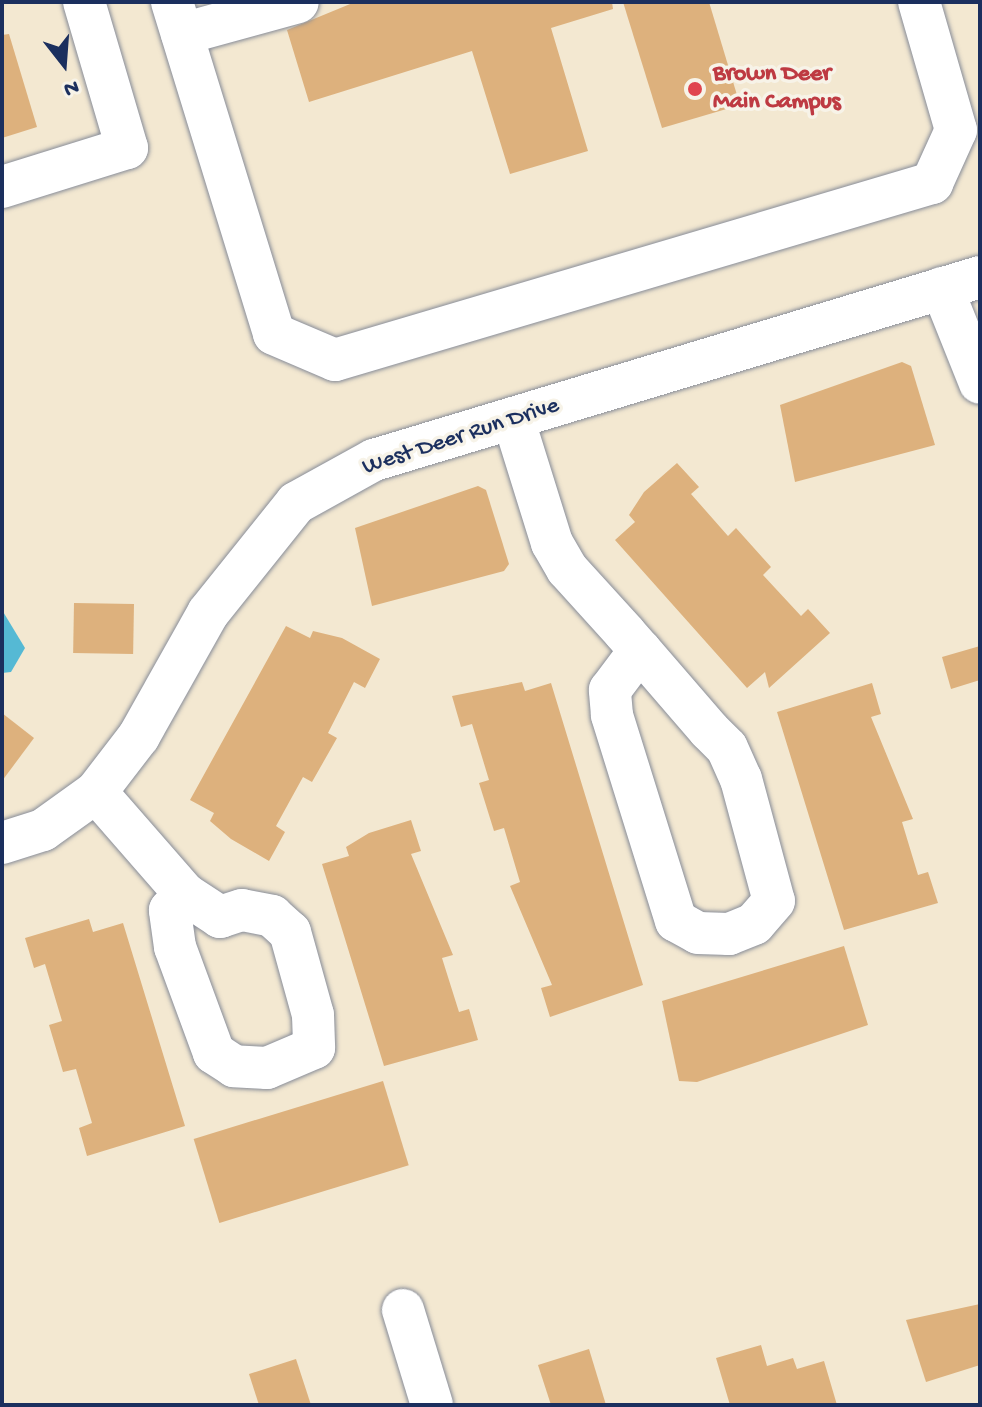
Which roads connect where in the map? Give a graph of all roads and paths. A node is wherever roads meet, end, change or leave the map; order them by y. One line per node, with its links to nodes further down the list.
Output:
1 (84, 2): 5 (street)
2 (298, 2): 4 (street)
3 (919, 2): 4 (street)
4 (177, 18)
5 (2, 187)
6 (961, 283): 7 (street); 8 (street, West Deer Run Drive)
7 (980, 383)
8 (513, 418): 9 (street); 10 (street, West Deer Run Drive)
9 (640, 650): 9 (street)
10 (96, 792): 11 (street, West Deer Run Drive); 12 (street)
11 (2, 843)
12 (185, 894)
13 (403, 1310): 14 (street)
14 (432, 1405)

